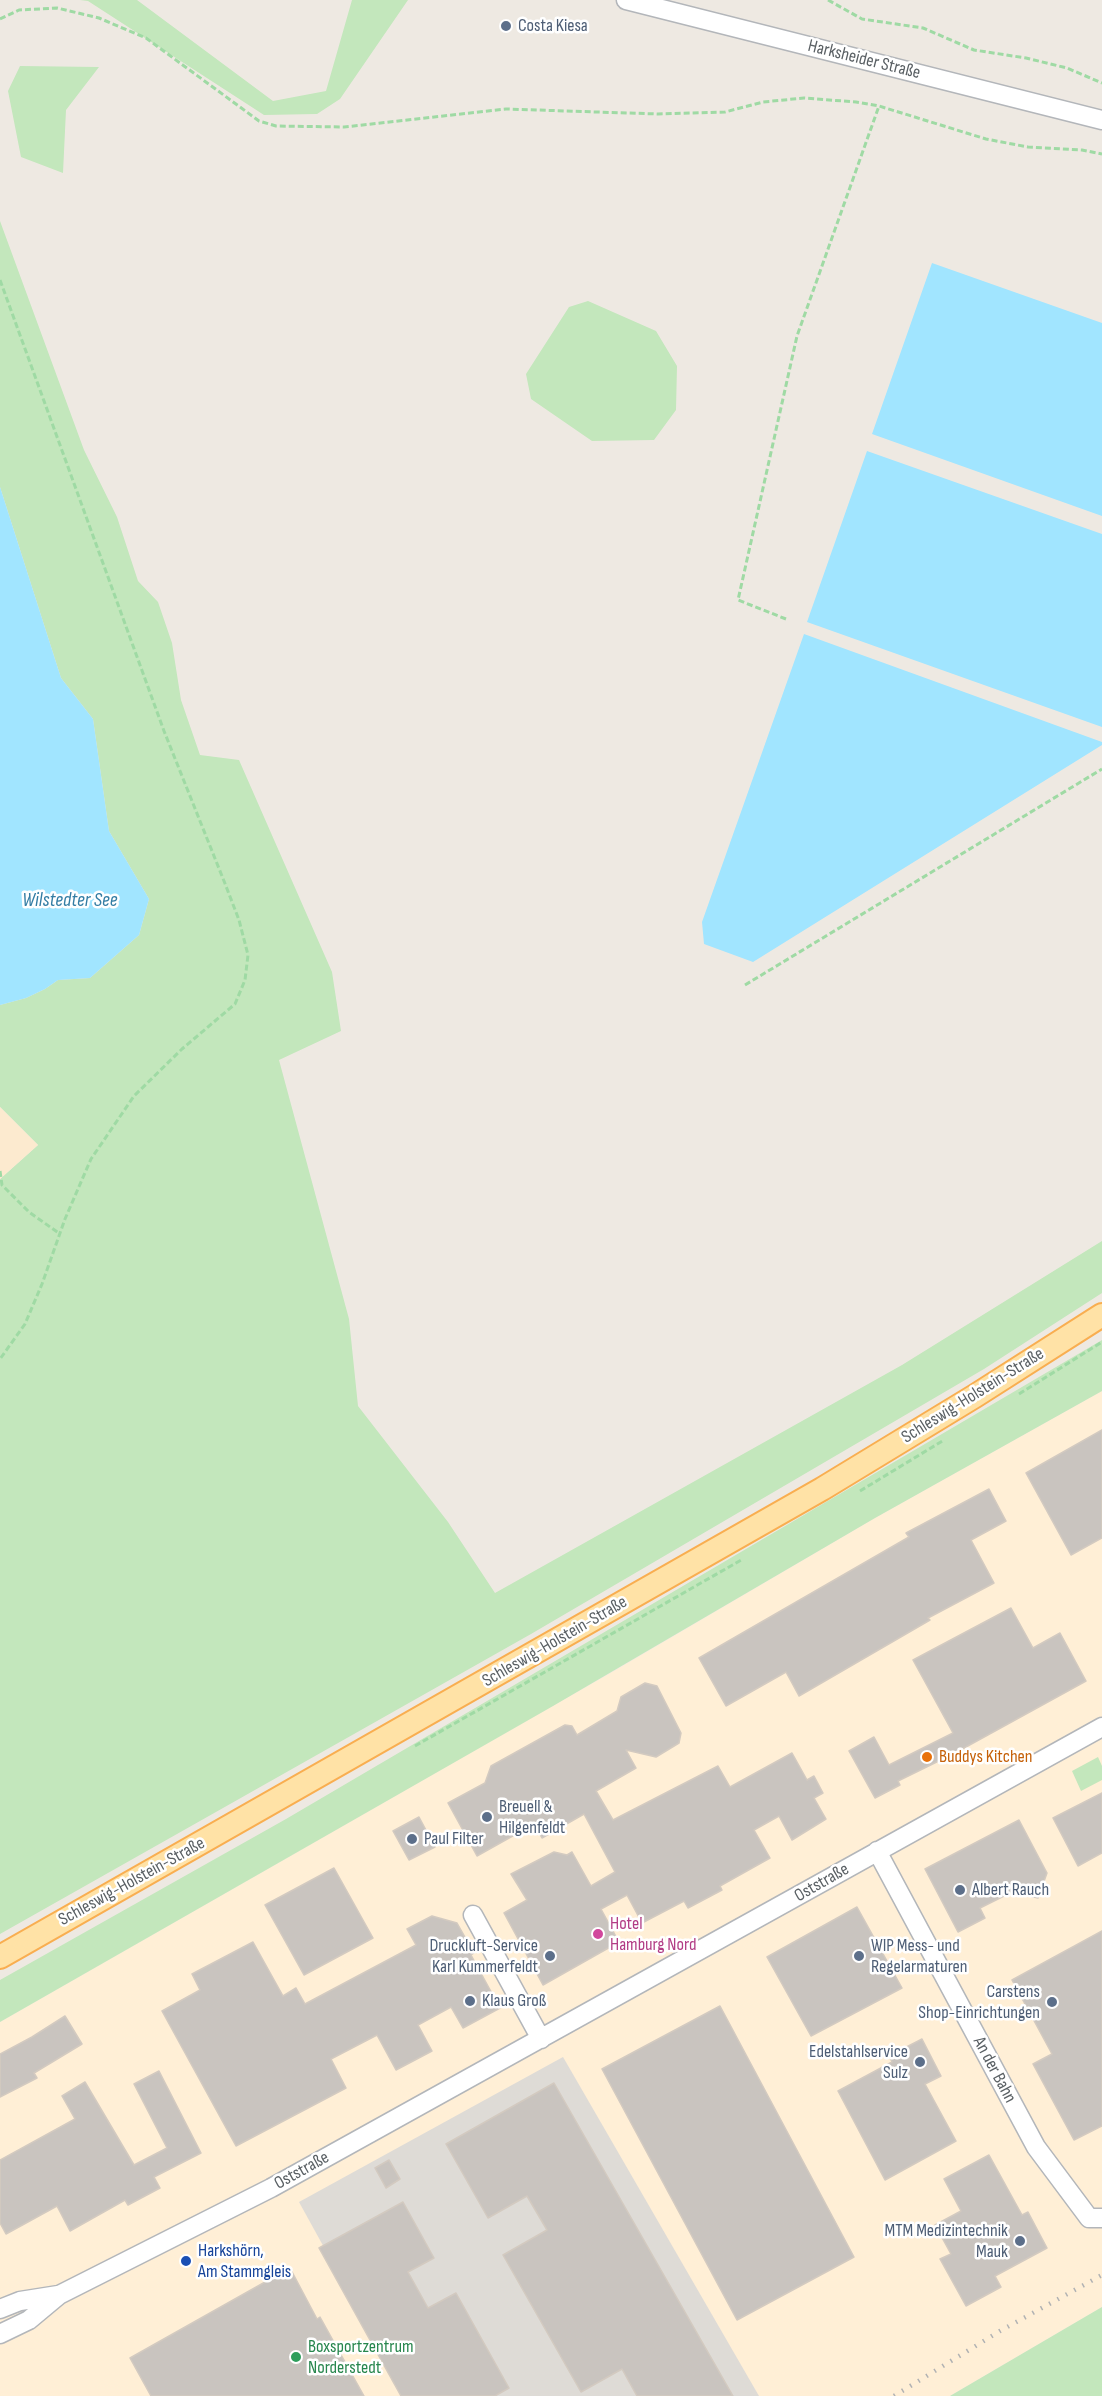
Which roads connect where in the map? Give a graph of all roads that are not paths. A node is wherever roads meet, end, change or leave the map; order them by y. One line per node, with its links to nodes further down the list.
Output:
1 (626, 0): 2 (street, Harksheider Straße)
2 (1102, 120)
3 (1102, 1315): 7 (main road, Schleswig-Holstein-Straße)
4 (1102, 1727): 5 (street, Oststraße)
5 (877, 1851): 8 (street, Oststraße); 9 (street, An der Bahn)
6 (473, 1916): 8 (street)
7 (0, 1957)
8 (541, 2039): 10 (street, Oststraße)
9 (1095, 2218)
10 (59, 2295): 11 (street, Oststraße); 12 (street, Oststraße)
11 (0, 2309)
12 (0, 2334)

